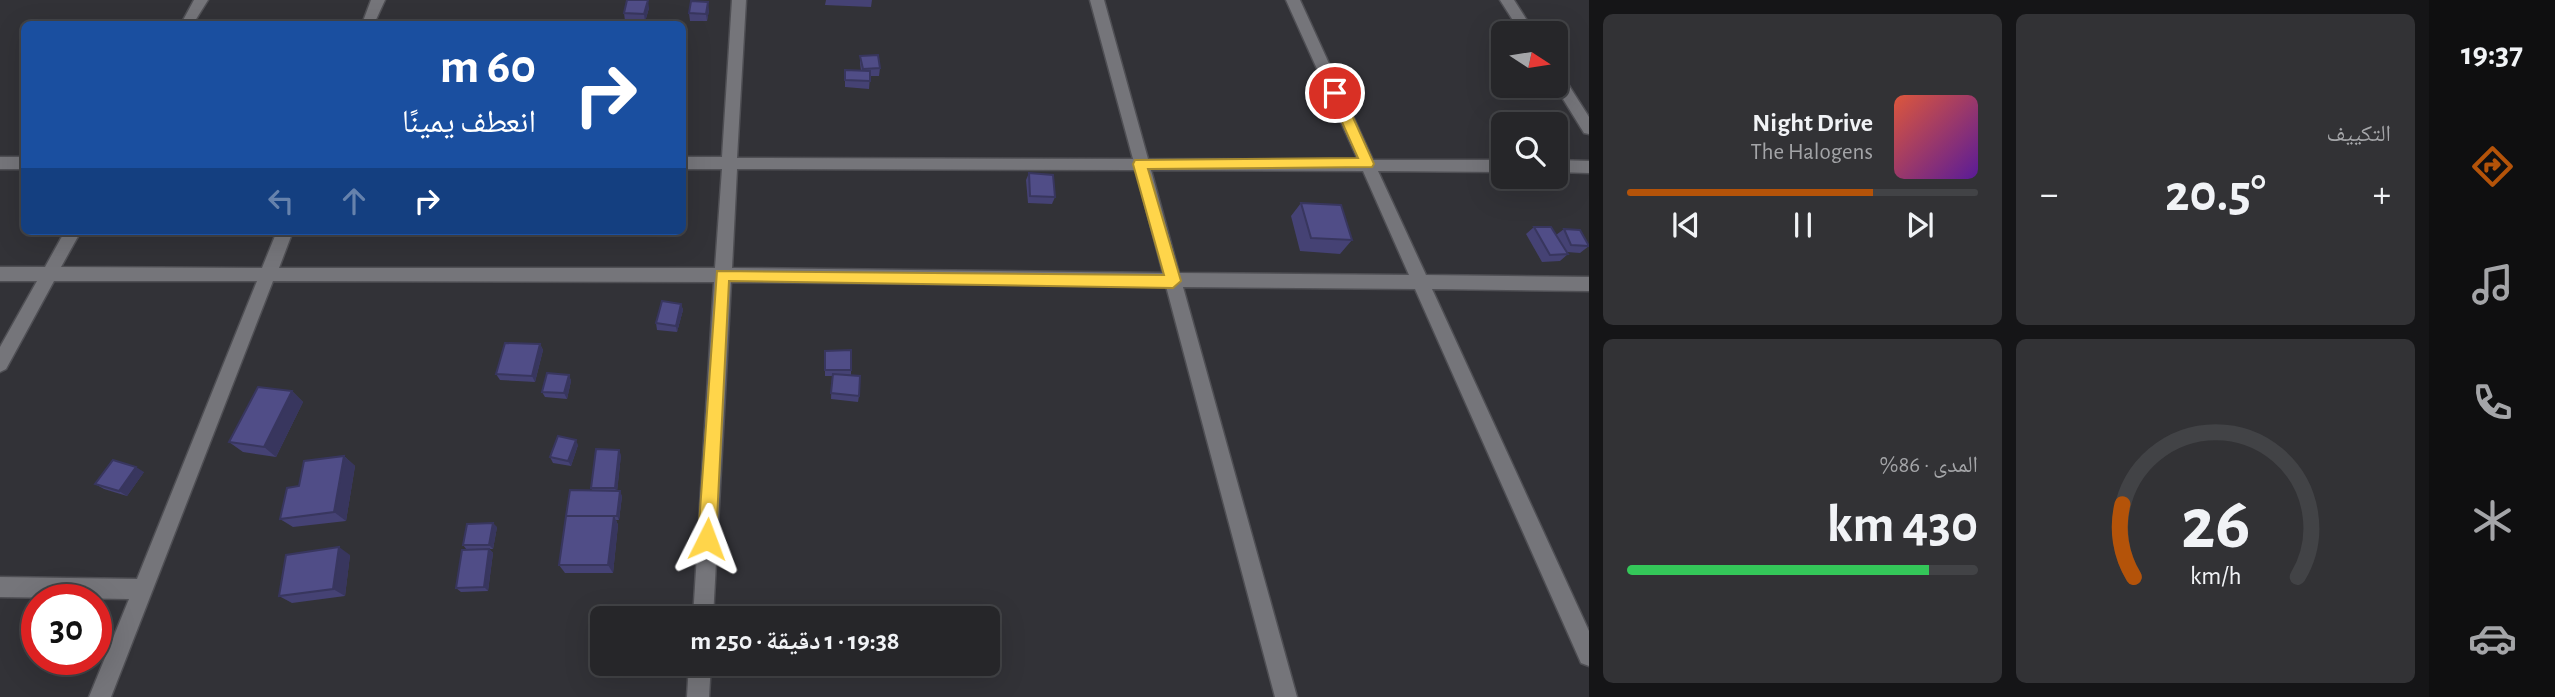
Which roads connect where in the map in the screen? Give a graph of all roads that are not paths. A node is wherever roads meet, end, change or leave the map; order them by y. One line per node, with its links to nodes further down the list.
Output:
1 (201, 0): 7 (street)
2 (378, 0): 8 (street)
3 (739, 0): 15 (street)
4 (1097, 0): 16 (street)
5 (1293, 0): 17 (street)
6 (1507, 0): 9 (street)
7 (189, 21)
8 (369, 21)
9 (1520, 21)
10 (1568, 95): 11 (street)
11 (1589, 128)
12 (0, 163): 13 (street)
13 (21, 163)
14 (686, 163): 15 (street)
15 (728, 163): 16 (street); 26 (street)
16 (1140, 164): 17 (street); 27 (street)
17 (1367, 164): 18 (street); 28 (street)
18 (1491, 166)
19 (1568, 166): 20 (street)
20 (1589, 167)
21 (71, 235): 23 (street)
22 (283, 235): 25 (street)
23 (51, 273): 24 (street); 25 (street); 30 (street)
24 (0, 274)
25 (268, 274): 26 (street); 32 (street)
26 (722, 275): 27 (street); 33 (street)
27 (1173, 281): 28 (street); 38 (street)
28 (1421, 281): 29 (street); 34 (street)
29 (1589, 284)
30 (0, 364)
31 (0, 587): 32 (street)
32 (142, 589): 36 (street)
33 (704, 606)
34 (1589, 655)
35 (699, 676): 37 (street)
36 (100, 697)
37 (698, 697)
38 (1286, 697)

